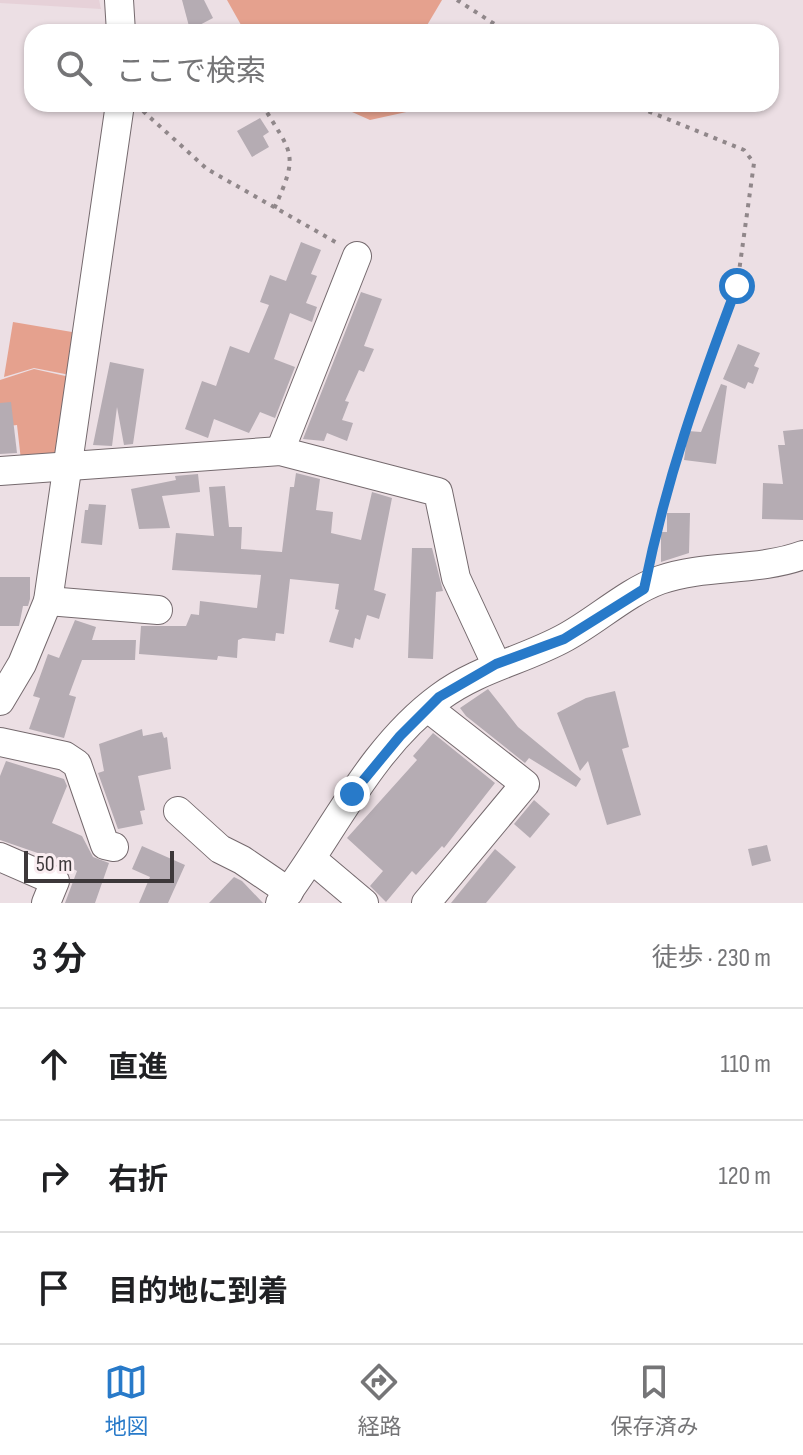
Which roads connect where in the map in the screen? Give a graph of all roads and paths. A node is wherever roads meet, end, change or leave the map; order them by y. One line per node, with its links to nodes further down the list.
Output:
1 (119, 0): 3 (street)
2 (457, 0): 4 (path)
3 (120, 24)
4 (494, 24)
5 (119, 112): 12 (street)
6 (144, 112): 9 (path)
7 (267, 112): 9 (path)
8 (650, 112): 15 (path)
9 (274, 209): 10 (path)
10 (357, 256): 11 (street)
11 (280, 451): 12 (street); 18 (street)
12 (68, 467): 13 (street); 16 (street)
13 (0, 471)
14 (803, 555): 15 (street)
15 (644, 589): 18 (street)
16 (48, 601): 17 (street); 19 (street)
17 (158, 610)
18 (496, 664): 20 (street)
19 (0, 701)
20 (428, 708): 25 (street); 29 (street)
21 (0, 742): 23 (street)
22 (178, 811): 26 (street)
23 (114, 847)
24 (0, 857): 27 (street)
25 (313, 860): 26 (street); 28 (street)
26 (284, 898)
27 (46, 903)
28 (364, 903)
29 (426, 903)

